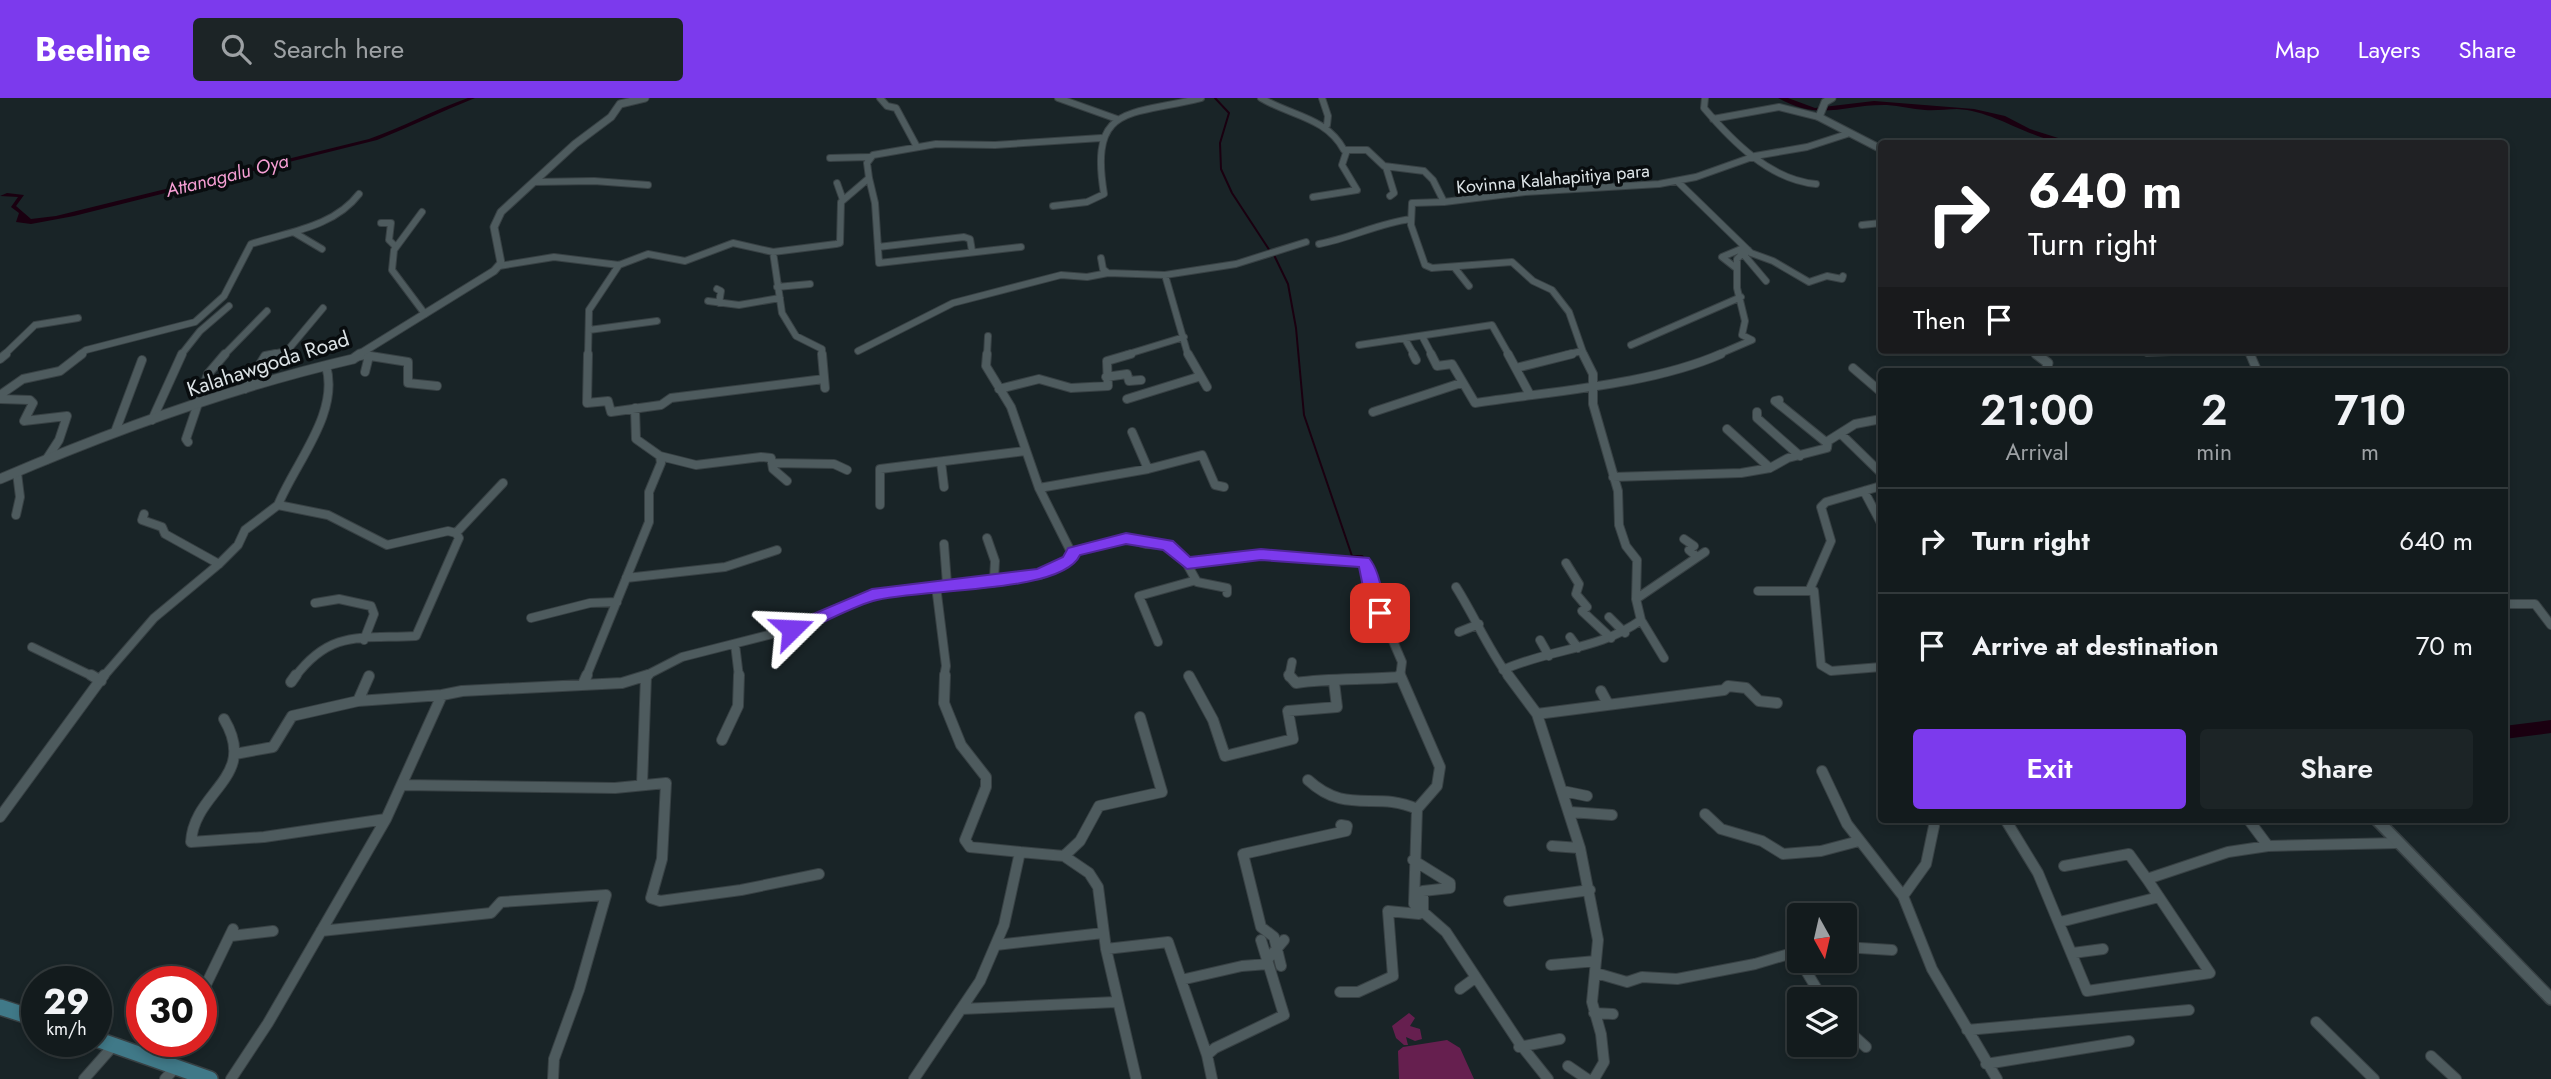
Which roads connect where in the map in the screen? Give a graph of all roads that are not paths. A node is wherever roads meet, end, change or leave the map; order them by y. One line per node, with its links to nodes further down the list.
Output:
1 (645, 98): 24 (street)
2 (880, 98): 15 (street)
3 (1058, 98): 10 (street)
4 (1201, 98): 10 (street)
5 (1261, 98): 12 (street)
6 (1322, 98): 12 (street)
7 (1705, 98): 11 (street)
8 (1829, 100): 9 (street)
9 (1819, 115): 11 (street); 13 (street)
10 (1117, 119): 14 (street)
11 (1713, 119): 18 (street)
12 (1327, 125): 17 (street)
13 (1847, 134): 16 (street); 18 (street, Kovinna Kalahapitiya para)
14 (1101, 138): 15 (street); 33 (street)
15 (917, 147): 19 (street)
16 (1878, 148)
17 (1347, 150): 21 (street, Kovinna Kalahapitiya para); 30 (street)
18 (1755, 156): 23 (street, Kovinna Kalahapitiya para); 26 (street)
19 (870, 157): 20 (street); 22 (street)
20 (830, 158)
21 (1386, 167): 29 (street); 32 (street, Kovinna Kalahapitiya para)
22 (869, 178): 31 (street); 43 (street)
23 (1677, 181): 32 (street, Kovinna Kalahapitiya para); 47 (street)
24 (534, 182): 27 (street); 51 (street)
25 (837, 183): 31 (street)
26 (1816, 184)
27 (648, 185)
28 (359, 194): 39 (street)
29 (1390, 196)
30 (1313, 197)
31 (843, 200): 48 (street)
32 (1444, 202): 35 (street)
33 (1053, 206)
34 (422, 212): 42 (street)
35 (1411, 219): 41 (street); 52 (street)
36 (1878, 222): 38 (street)
37 (381, 223): 42 (street)
38 (1862, 225)
39 (295, 233): 45 (street); 105 (street)
40 (1306, 242): 55 (street)
41 (1319, 244)
42 (396, 247): 69 (street)
43 (878, 247): 44 (street); 46 (street)
44 (1021, 247)
45 (322, 249)
46 (972, 251)
47 (1746, 251): 53 (street); 53 (street); 56 (street); 57 (street)
48 (773, 252): 50 (street); 60 (street)
49 (1101, 258): 54 (street)
50 (619, 265): 51 (street); 72 (street)
51 (499, 266): 69 (street, Kalahawgoda Road)
52 (1454, 267): 59 (street); 80 (street)
53 (1737, 271): 62 (street)
54 (1108, 274): 55 (street); 79 (street)
55 (1165, 275): 75 (street)
56 (1843, 276)
57 (1766, 281)
58 (810, 284): 60 (street)
59 (1469, 286)
60 (777, 288): 63 (street)
61 (717, 289): 65 (street)
62 (1741, 297): 78 (street); 98 (street)
63 (779, 299): 65 (street); 109 (street)
64 (708, 301): 65 (street)
65 (719, 303)
66 (229, 306): 112 (street)
67 (323, 308): 101 (street)
68 (267, 312): 108 (street)
69 (425, 314): 84 (street, Kalahawgoda Road)
70 (78, 318): 85 (street)
71 (657, 321): 72 (street)
72 (589, 330): 109 (street)
73 (988, 336): 102 (street)
74 (1422, 336): 76 (street); 89 (street); 97 (street)
75 (1184, 337): 94 (street); 95 (street)
76 (1405, 339): 77 (street); 87 (street)
77 (1359, 345)
78 (1631, 345)
79 (858, 351)
80 (1582, 351): 89 (street); 98 (street)
81 (2037, 354): 91 (street)
82 (2250, 354): 92 (street)
83 (369, 356): 84 (street); 93 (street); 99 (street)
84 (356, 358): 88 (street, Kalahawgoda Road)
85 (0, 359)
86 (142, 360): 115 (street)
87 (1416, 360)
88 (326, 366): 101 (street, Kalahawgoda Road); 140 (street)
89 (1516, 368): 104 (street)
90 (1853, 368): 103 (street)
91 (2047, 368)
92 (2256, 368)
93 (365, 372)
94 (1106, 377): 96 (street); 102 (street)
95 (1198, 377): 100 (street); 106 (street)
96 (1141, 380)
97 (1461, 383): 104 (street); 110 (street)
98 (1593, 383): 104 (street); 131 (street)
99 (437, 386)
100 (1208, 387)
101 (245, 389): 108 (street, Kalahawgoda Road)
102 (999, 389): 120 (street)
103 (1878, 389)
104 (1528, 393)
105 (0, 397): 123 (street)
106 (1127, 399)
107 (1779, 400): 119 (street)
108 (199, 405): 112 (street, Kalahawgoda Road); 118 (street)
109 (635, 408): 121 (street)
110 (1373, 412)
111 (1757, 412): 122 (street)
112 (152, 420): 115 (street, Kalahawgoda Road)
113 (1878, 420): 117 (street)
114 (1727, 429): 126 (street)
115 (115, 432): 123 (street, Kalahawgoda Road)
116 (1132, 432): 127 (street)
117 (1841, 434): 119 (street); 129 (street)
118 (188, 442)
119 (1827, 443): 122 (street)
120 (1025, 451): 124 (street); 138 (street)
121 (660, 456): 125 (street); 156 (street)
122 (1800, 456): 126 (street)
123 (46, 460): 130 (street, Kalahawgoda Road)
124 (941, 462): 135 (street); 141 (street)
125 (772, 463): 128 (street); 133 (street)
126 (1770, 468): 131 (street)
127 (1148, 469): 136 (street); 138 (street)
128 (847, 470)
129 (1878, 470)
130 (17, 473): 132 (street, Kalahawgoda Road); 143 (street)
131 (1613, 477): 164 (street)
132 (0, 479)
133 (787, 481)
134 (503, 483): 145 (street)
135 (944, 487)
136 (1224, 487)
137 (1878, 487): 139 (street)
138 (1039, 488): 151 (street)
139 (1864, 491): 144 (street); 161 (street)
140 (278, 505): 145 (street); 155 (street)
141 (880, 505)
142 (144, 514): 155 (street)
143 (16, 515)
144 (1878, 517)
145 (456, 533): 177 (street)
146 (987, 538): 157 (street)
147 (1684, 538): 152 (street)
148 (944, 544): 159 (street)
149 (777, 550): 156 (street)
150 (1705, 552): 152 (street)
151 (1072, 554): 153 (street); 157 (street)
152 (1696, 556): 164 (street)
153 (1179, 561): 158 (street); 191 (street)
154 (1566, 563): 176 (street)
155 (219, 564): 192 (street)
156 (626, 578): 165 (street)
157 (994, 579): 159 (street)
158 (1193, 580): 163 (street); 179 (street)
159 (942, 585): 180 (street); 228 (street)
160 (1456, 587): 171 (street)
161 (1810, 589): 162 (street); 186 (street)
162 (1758, 591)
163 (1227, 593)
164 (1636, 599): 170 (street)
165 (617, 602): 169 (street); 195 (street)
166 (314, 603): 177 (street)
167 (2508, 604): 172 (street)
168 (1609, 617): 174 (street)
169 (531, 618)
170 (1641, 620): 174 (street); 184 (street)
171 (1479, 624): 173 (street); 187 (street)
172 (2551, 625)
173 (1459, 632)
174 (1625, 632): 176 (street)
175 (1570, 637): 182 (street)
176 (1611, 638): 182 (street)
177 (364, 640): 193 (street)
178 (1540, 640): 183 (street)
179 (1158, 642)
180 (735, 644): 189 (street); 204 (street)
181 (32, 647): 192 (street)
182 (1578, 648): 183 (street)
183 (1549, 656): 187 (street)
184 (1664, 658)
185 (1292, 662): 194 (street)
186 (1878, 667)
187 (1503, 670): 201 (street)
188 (369, 676): 198 (street)
189 (646, 676): 195 (street); 209 (street)
190 (1189, 676): 194 (street)
191 (1400, 677): 194 (street); 212 (street)
192 (101, 681): 216 (street)
193 (291, 682)
194 (1334, 682)
195 (583, 684): 197 (street)
196 (1601, 691): 200 (street)
197 (441, 696): 198 (street); 208 (street)
198 (358, 701): 205 (street)
199 (1777, 703): 200 (street)
200 (1608, 704): 201 (street)
201 (1537, 714): 210 (street)
202 (1140, 717): 229 (street)
203 (224, 719): 205 (street)
204 (722, 740)
205 (234, 754): 217 (street)
206 (1822, 771): 223 (street)
207 (1308, 779): 212 (street)
208 (402, 785): 209 (street); 217 (street)
209 (642, 785): 232 (street)
210 (1563, 791): 211 (street); 213 (street)
211 (1587, 796)
212 (1417, 809): 230 (street)
213 (1570, 812): 215 (street); 227 (street)
214 (1705, 814): 223 (street)
215 (1612, 815)
216 (0, 817)
217 (386, 819): 241 (street)
218 (2007, 823): 239 (street)
219 (2251, 823): 226 (street)
220 (2380, 823): 224 (street)
221 (1341, 825): 244 (street)
222 (1934, 826): 235 (street)
223 (1859, 841): 235 (street)
224 (2400, 843): 226 (street); 262 (street)
225 (1552, 846): 227 (street)
226 (2268, 846): 233 (street)
227 (1580, 848): 234 (street)
228 (1020, 852): 229 (street); 245 (street)
229 (1063, 856): 242 (street)
230 (1413, 860): 238 (street); 238 (street)
231 (2064, 866): 233 (street)
232 (819, 874)
233 (2147, 879): 236 (street)
234 (1590, 890): 237 (street); 252 (street)
235 (1903, 896): 271 (street)
236 (2160, 897): 239 (street); 250 (street)
237 (1508, 901)
238 (1422, 915): 258 (street); 261 (street)
239 (2060, 922): 250 (street)
240 (273, 931): 255 (street)
241 (321, 931): 288 (street); 289 (street)
242 (1103, 933): 245 (street); 246 (street)
243 (1261, 940): 253 (street)
244 (1280, 944): 253 (street); 256 (street)
245 (996, 945): 265 (street)
246 (1106, 949): 259 (street); 263 (street)
247 (1857, 949): 249 (street)
248 (2102, 949): 250 (street)
249 (1892, 950)
250 (2073, 953)
251 (1787, 958): 257 (street)
252 (1596, 961): 254 (street); 257 (street)
253 (1268, 962): 259 (street); 278 (street)
254 (1551, 965)
255 (216, 966)
256 (1281, 966)
257 (1596, 973): 267 (street)
258 (1475, 978): 260 (street); 276 (street)
259 (1181, 980): 278 (street)
260 (1460, 989)
261 (1340, 992)
262 (2551, 999)
263 (1116, 1002): 265 (street); 285 (street)
264 (0, 1007): 268 (main road)
265 (961, 1010): 290 (street)
266 (2189, 1010): 271 (street)
267 (1594, 1013): 269 (street); 294 (street)
268 (21, 1014)
269 (1613, 1014)
270 (2316, 1022): 296 (street)
271 (1967, 1030): 282 (street)
272 (1857, 1039): 277 (street)
273 (1560, 1040): 276 (street)
274 (2129, 1041): 282 (street)
275 (114, 1045): 281 (main road); 286 (street)
276 (1519, 1047): 292 (street)
277 (1866, 1047)
278 (1208, 1055): 291 (street)
279 (2431, 1056): 297 (street)
280 (162, 1057): 281 (street)
281 (159, 1061): 284 (main road)
282 (1986, 1064): 295 (street)
283 (1568, 1066): 293 (street)
284 (171, 1073): 287 (main road)
285 (1136, 1078)
286 (84, 1079)
287 (210, 1079)
288 (231, 1079)
289 (553, 1079)
290 (914, 1079)
291 (1212, 1079)
292 (1548, 1079)
293 (1587, 1079)
294 (1594, 1079)
295 (1997, 1079)
296 (2374, 1079)
297 (2456, 1079)

